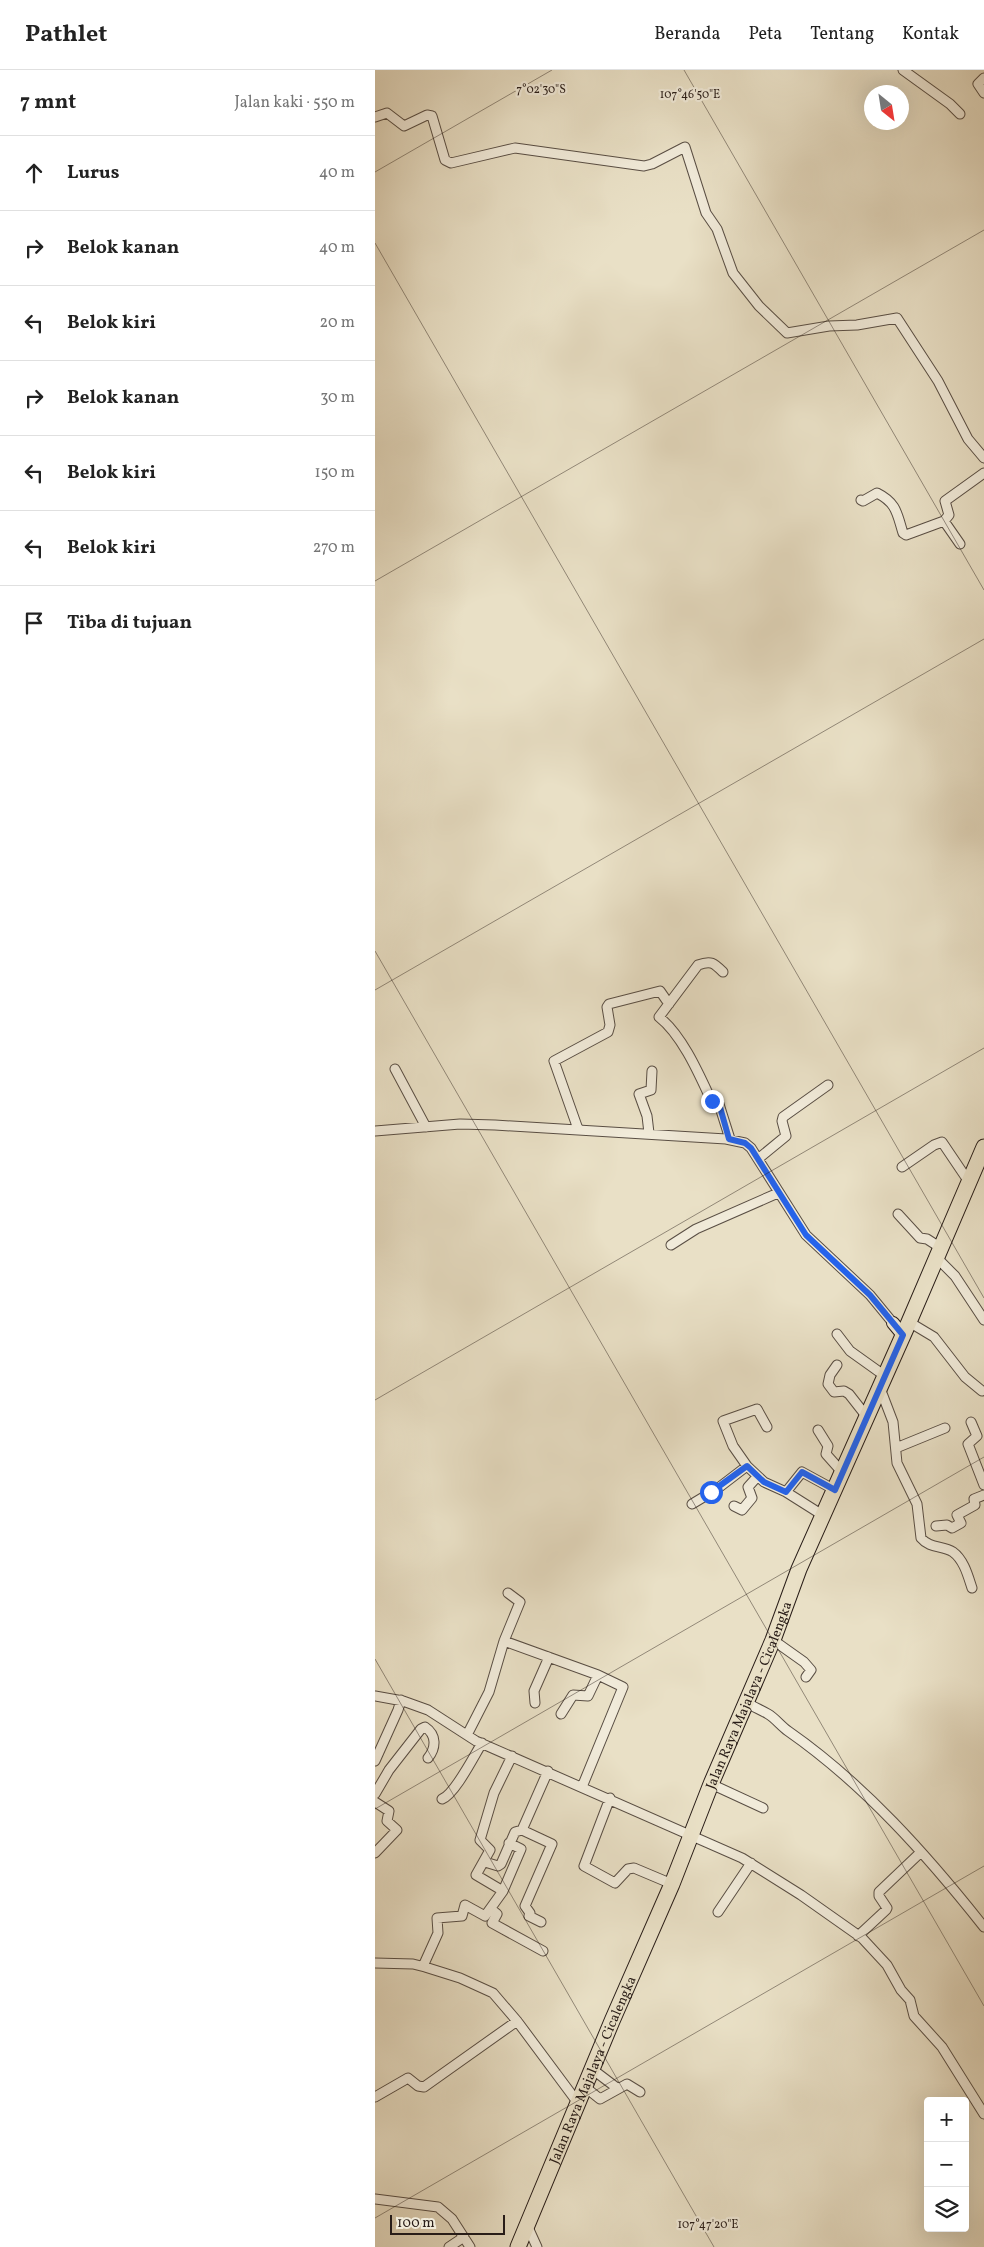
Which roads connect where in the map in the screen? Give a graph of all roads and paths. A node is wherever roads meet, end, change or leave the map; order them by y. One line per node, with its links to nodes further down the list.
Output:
1 (903, 70): 4 (street)
2 (984, 78): 3 (street)
3 (984, 93)
4 (959, 114)
5 (375, 117): 6 (street)
6 (984, 458)
7 (984, 473): 9 (street)
8 (861, 500): 9 (street)
9 (944, 521): 10 (street)
10 (961, 544)
11 (723, 972): 12 (street)
12 (669, 1004): 17 (street); 20 (street)
13 (395, 1069): 16 (street)
14 (652, 1071): 19 (street)
15 (828, 1086): 22 (street)
16 (426, 1127): 17 (street); 18 (street)
17 (578, 1128): 19 (street)
18 (375, 1130)
19 (649, 1133): 20 (street)
20 (729, 1139): 22 (street)
21 (984, 1147): 24 (main road, Jalan Raya Majalaya - Cicalengka)
22 (758, 1159): 25 (street)
23 (902, 1167): 24 (street)
24 (969, 1182): 28 (main road, Jalan Raya Majalaya - Cicalengka)
25 (778, 1193): 27 (street); 30 (street)
26 (898, 1214): 28 (street)
27 (671, 1245)
28 (939, 1253): 29 (street); 31 (main road, Jalan Raya Majalaya - Cicalengka)
29 (984, 1320)
30 (893, 1323): 31 (street)
31 (906, 1328): 34 (street); 35 (main road, Jalan Raya Majalaya - Cicalengka)
32 (837, 1334): 35 (street)
33 (837, 1365): 35 (street)
34 (982, 1391)
35 (876, 1396): 40 (street); 42 (main road, Jalan Raya Majalaya - Cicalengka)
36 (971, 1422): 44 (street)
37 (767, 1427): 41 (street)
38 (945, 1428): 40 (street)
39 (818, 1430): 42 (street)
40 (896, 1448): 52 (street)
41 (747, 1466): 43 (street); 48 (street)
42 (842, 1472): 45 (main road, Jalan Raya Majalaya - Cicalengka)
43 (757, 1477): 46 (street); 49 (street)
44 (984, 1484)
45 (835, 1490): 46 (street); 50 (main road, Jalan Raya Majalaya - Cicalengka)
46 (786, 1492): 50 (street)
47 (984, 1495): 51 (street)
48 (692, 1504)
49 (734, 1506)
50 (824, 1516): 54 (main road, Jalan Raya Majalaya - Cicalengka)
51 (936, 1526)
52 (972, 1588)
53 (508, 1593): 55 (street)
54 (773, 1640): 58 (street); 62 (main road, Jalan Raya Majalaya - Cicalengka)
55 (504, 1641): 56 (street); 66 (street)
56 (549, 1657): 57 (street); 61 (street)
57 (598, 1675): 63 (street); 73 (street)
58 (806, 1677)
59 (375, 1696): 60 (street)
60 (401, 1700): 64 (street); 70 (street)
61 (535, 1702)
62 (747, 1703): 72 (main road, Jalan Raya Majalaya - Cicalengka); 82 (street)
63 (561, 1714)
64 (439, 1717): 65 (street); 66 (street)
65 (429, 1730): 69 (street); 74 (street)
66 (467, 1735): 67 (street)
67 (482, 1743): 68 (street); 76 (street)
68 (513, 1756): 71 (street); 84 (street)
69 (427, 1758)
70 (375, 1761)
71 (548, 1771): 73 (street); 79 (street)
72 (711, 1784): 78 (street); 80 (main road, Jalan Raya Majalaya - Cicalengka)
73 (582, 1786): 75 (street)
74 (375, 1794)
75 (610, 1798): 80 (street); 86 (street)
76 (442, 1799)
77 (375, 1802): 83 (street)
78 (763, 1808)
79 (522, 1830): 81 (street); 90 (street)
80 (691, 1835): 85 (street); 86 (main road, Jalan Raya Majalaya - Cicalengka)
81 (509, 1843): 84 (street); 87 (street)
82 (921, 1852): 91 (street); 92 (street)
83 (375, 1853)
84 (485, 1862): 87 (street)
85 (751, 1863): 89 (street); 92 (street)
86 (672, 1884): 97 (main road, Jalan Raya Majalaya - Cicalengka)
87 (503, 1891): 88 (street)
88 (491, 1909): 93 (street); 95 (street)
89 (718, 1912)
90 (541, 1922)
91 (984, 1927)
92 (858, 1936): 103 (street)
93 (543, 1952)
94 (375, 1963): 95 (street)
95 (425, 1967): 96 (street)
96 (517, 2021): 101 (street); 102 (street)
97 (592, 2070): 98 (main road, Jalan Raya Majalaya - Cicalengka); 99 (street)
98 (585, 2086): 99 (street); 102 (main road, Jalan Raya Majalaya - Cicalengka)
99 (617, 2088): 100 (street)
100 (640, 2092)
101 (375, 2097)
102 (578, 2104): 105 (main road, Jalan Raya Majalaya - Cicalengka)
103 (984, 2114)
104 (375, 2199): 106 (street)
105 (527, 2224): 109 (main road, Jalan Raya Majalaya - Cicalengka); 110 (street)
106 (464, 2237): 107 (street); 108 (street)
107 (449, 2247)
108 (471, 2247)
109 (518, 2247)
110 (537, 2247)

